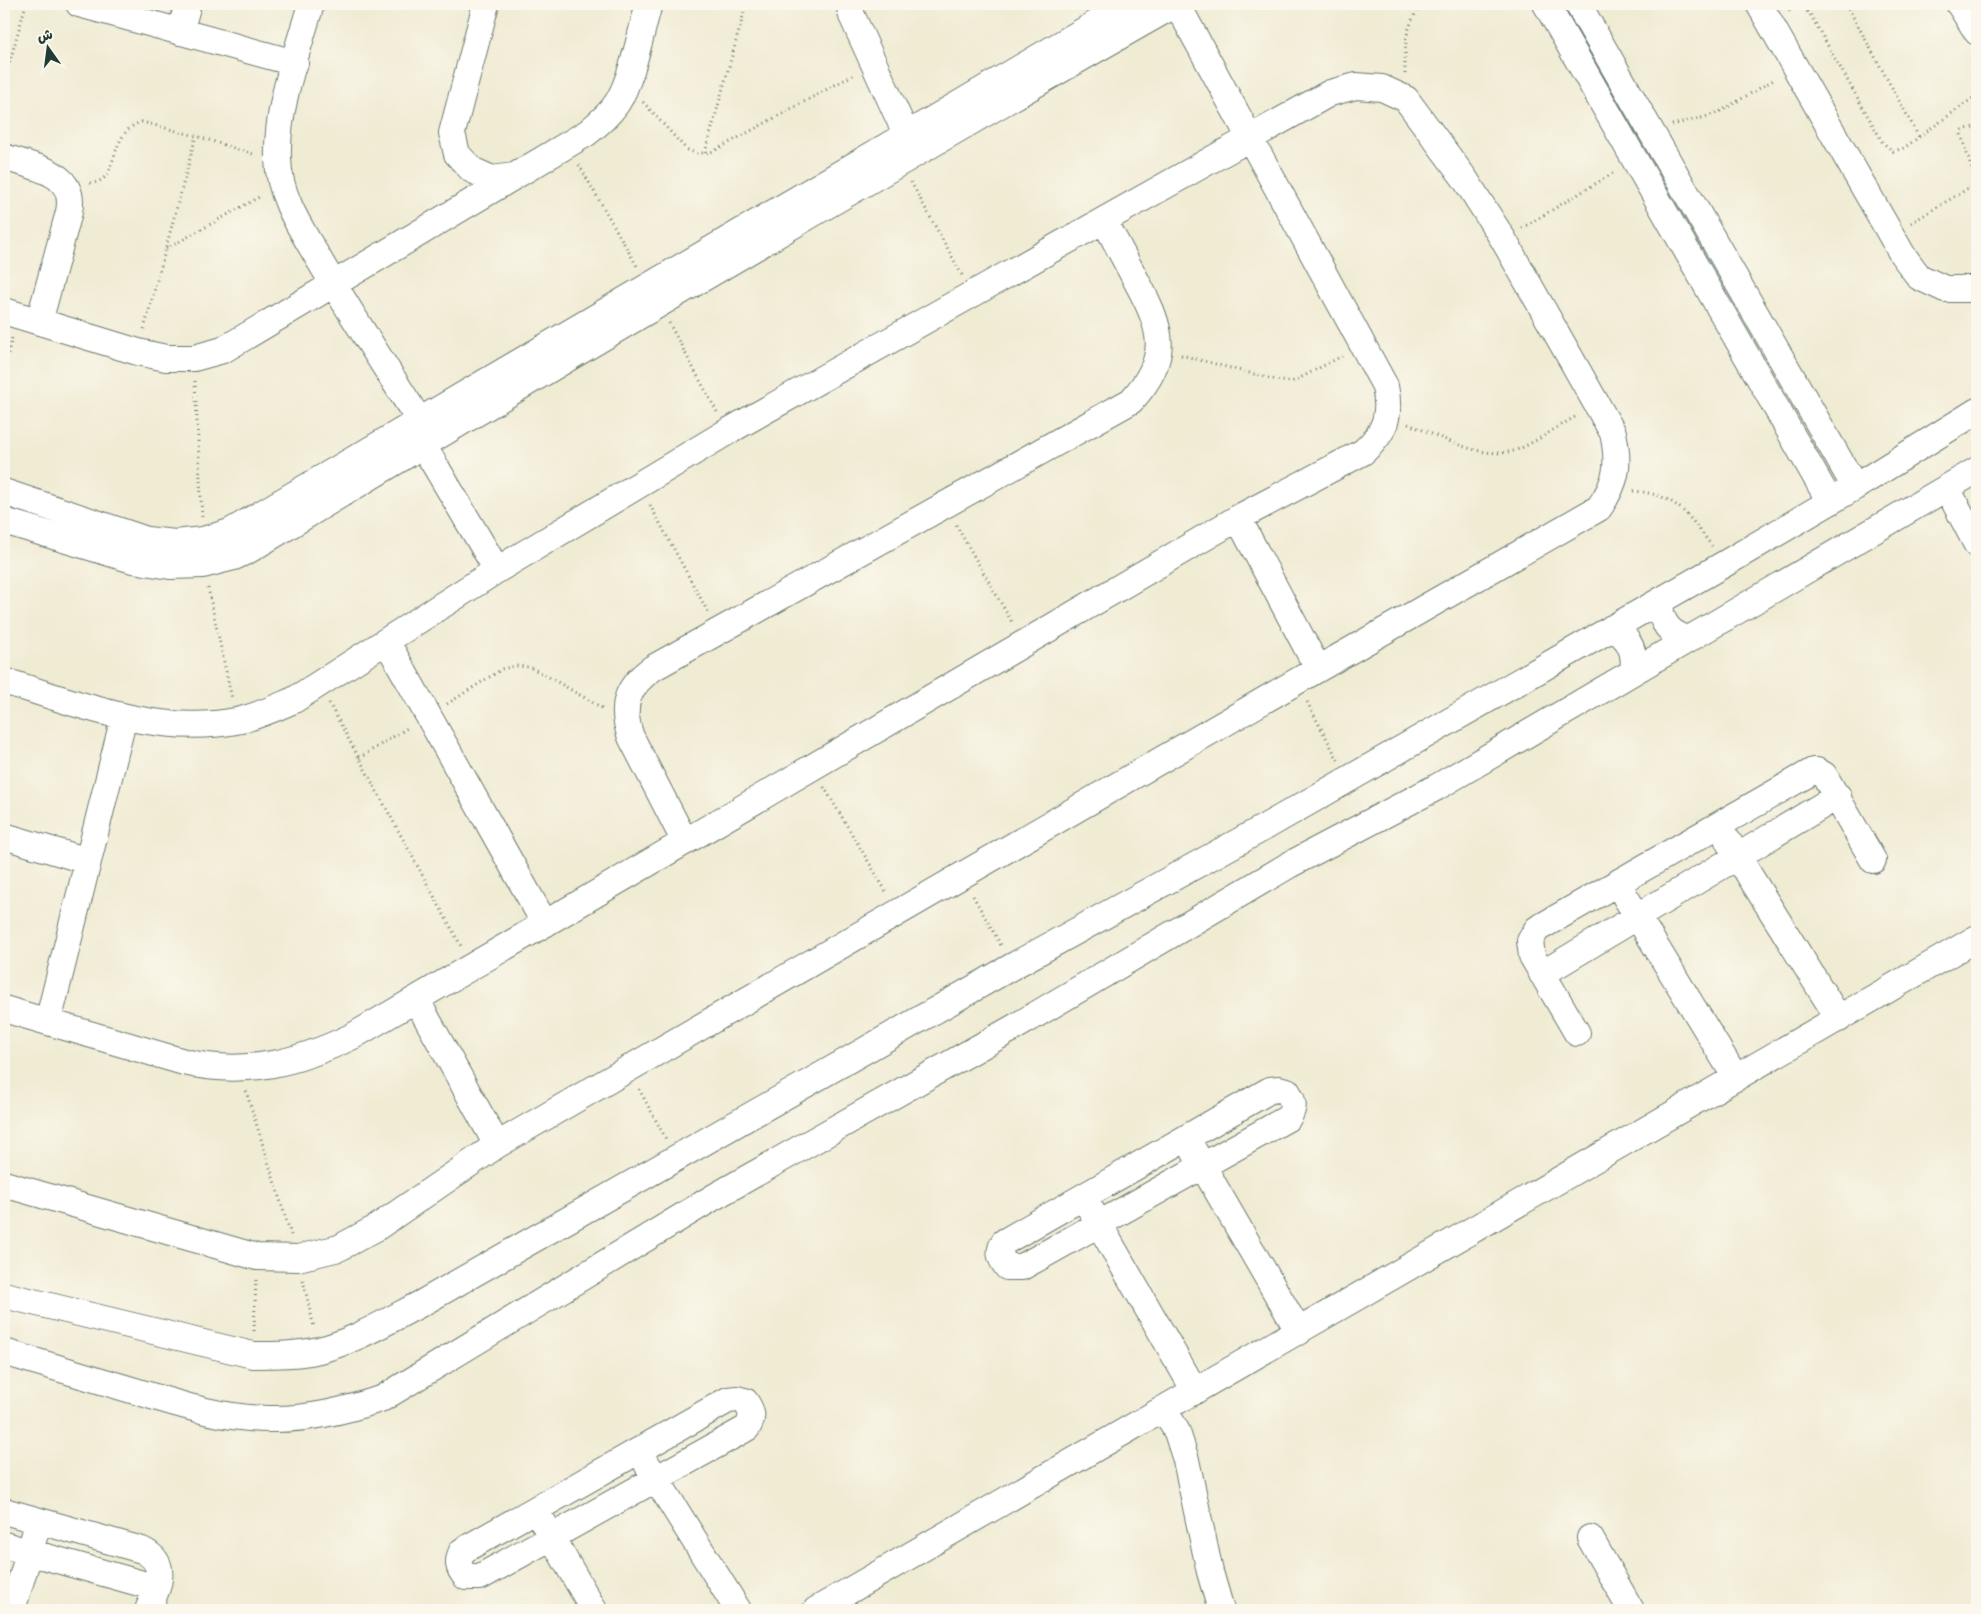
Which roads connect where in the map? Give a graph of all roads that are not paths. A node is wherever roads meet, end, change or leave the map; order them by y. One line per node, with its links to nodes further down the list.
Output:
1 (78, 4): 13 (street)
2 (188, 4): 13 (street)
3 (311, 4): 15 (street)
4 (486, 4): 20 (street)
5 (649, 4): 20 (street)
6 (849, 4): 17 (street)
7 (1128, 4): 16 (street)
8 (1177, 4): 16 (street); 18 (street)
9 (1546, 4): 32 (street)
10 (1578, 4): 29 (street)
11 (1959, 4): 14 (street)
12 (1764, 13): 23 (street)
13 (180, 32): 15 (street)
14 (1977, 32)
15 (294, 63): 22 (street)
16 (1028, 75): 17 (street); 24 (street)
17 (906, 134): 24 (street)
18 (1251, 138): 21 (street); 33 (street); 42 (street)
19 (4, 157): 25 (street)
20 (514, 176): 22 (street)
21 (1104, 220): 37 (street); 49 (street)
22 (334, 285): 25 (street); 27 (street)
23 (1977, 286)
24 (654, 295): 27 (street)
25 (20, 316)
26 (1977, 411): 29 (street)
27 (421, 432): 36 (street); 37 (street)
28 (1977, 470): 30 (street)
29 (1855, 486): 32 (street)
30 (1947, 488): 35 (street); 40 (street)
31 (4, 492): 36 (street)
32 (1830, 502): 38 (street)
33 (1238, 518): 42 (street); 49 (street)
34 (4, 520): 36 (street)
35 (1977, 545)
36 (203, 553)
37 (497, 570): 41 (street)
38 (1660, 601): 39 (street); 40 (street)
39 (1612, 628): 43 (street); 70 (street)
40 (1689, 639): 43 (street)
41 (387, 642): 45 (street); 55 (street)
42 (1318, 669): 65 (street)
43 (1633, 672): 72 (street)
44 (4, 681): 45 (street)
45 (124, 717): 52 (street)
46 (1838, 796): 47 (street); 50 (street); 51 (street)
47 (1718, 825): 50 (street); 53 (street)
48 (4, 836): 52 (street)
49 (685, 842): 55 (street)
50 (1737, 856): 54 (street); 60 (street)
51 (1873, 860)
52 (88, 861): 61 (street)
53 (1617, 883): 54 (street); 57 (street)
54 (1638, 916): 57 (street); 63 (street)
55 (545, 924): 58 (street)
56 (1977, 938): 60 (street)
57 (1542, 974): 62 (street)
58 (416, 999): 61 (street); 65 (street)
59 (4, 1009): 61 (street)
60 (1839, 1019): 63 (street)
61 (48, 1022)
62 (1576, 1033)
63 (1736, 1078): 71 (street)
64 (1186, 1138): 66 (street); 66 (street); 68 (street)
65 (497, 1145): 67 (street)
66 (1202, 1166): 69 (street); 71 (street)
67 (4, 1184)
68 (1084, 1196): 69 (street); 69 (street)
69 (1099, 1224): 73 (street)
70 (4, 1295)
71 (1299, 1332): 73 (street)
72 (4, 1352)
73 (1195, 1391): 74 (street)
74 (1164, 1409): 88 (street); 89 (street)
75 (639, 1451): 76 (street); 76 (street); 77 (street)
76 (656, 1479): 80 (street); 87 (street)
77 (536, 1510): 80 (street); 80 (street)
78 (4, 1511): 79 (street)
79 (39, 1520): 83 (street); 84 (street)
80 (551, 1537): 86 (street)
81 (1590, 1538): 90 (street)
82 (4, 1545): 83 (street)
83 (30, 1552): 84 (street); 85 (street)
84 (153, 1599)
85 (12, 1610)
86 (594, 1610)
87 (738, 1610)
88 (816, 1610)
89 (1221, 1610)
90 (1631, 1610)

